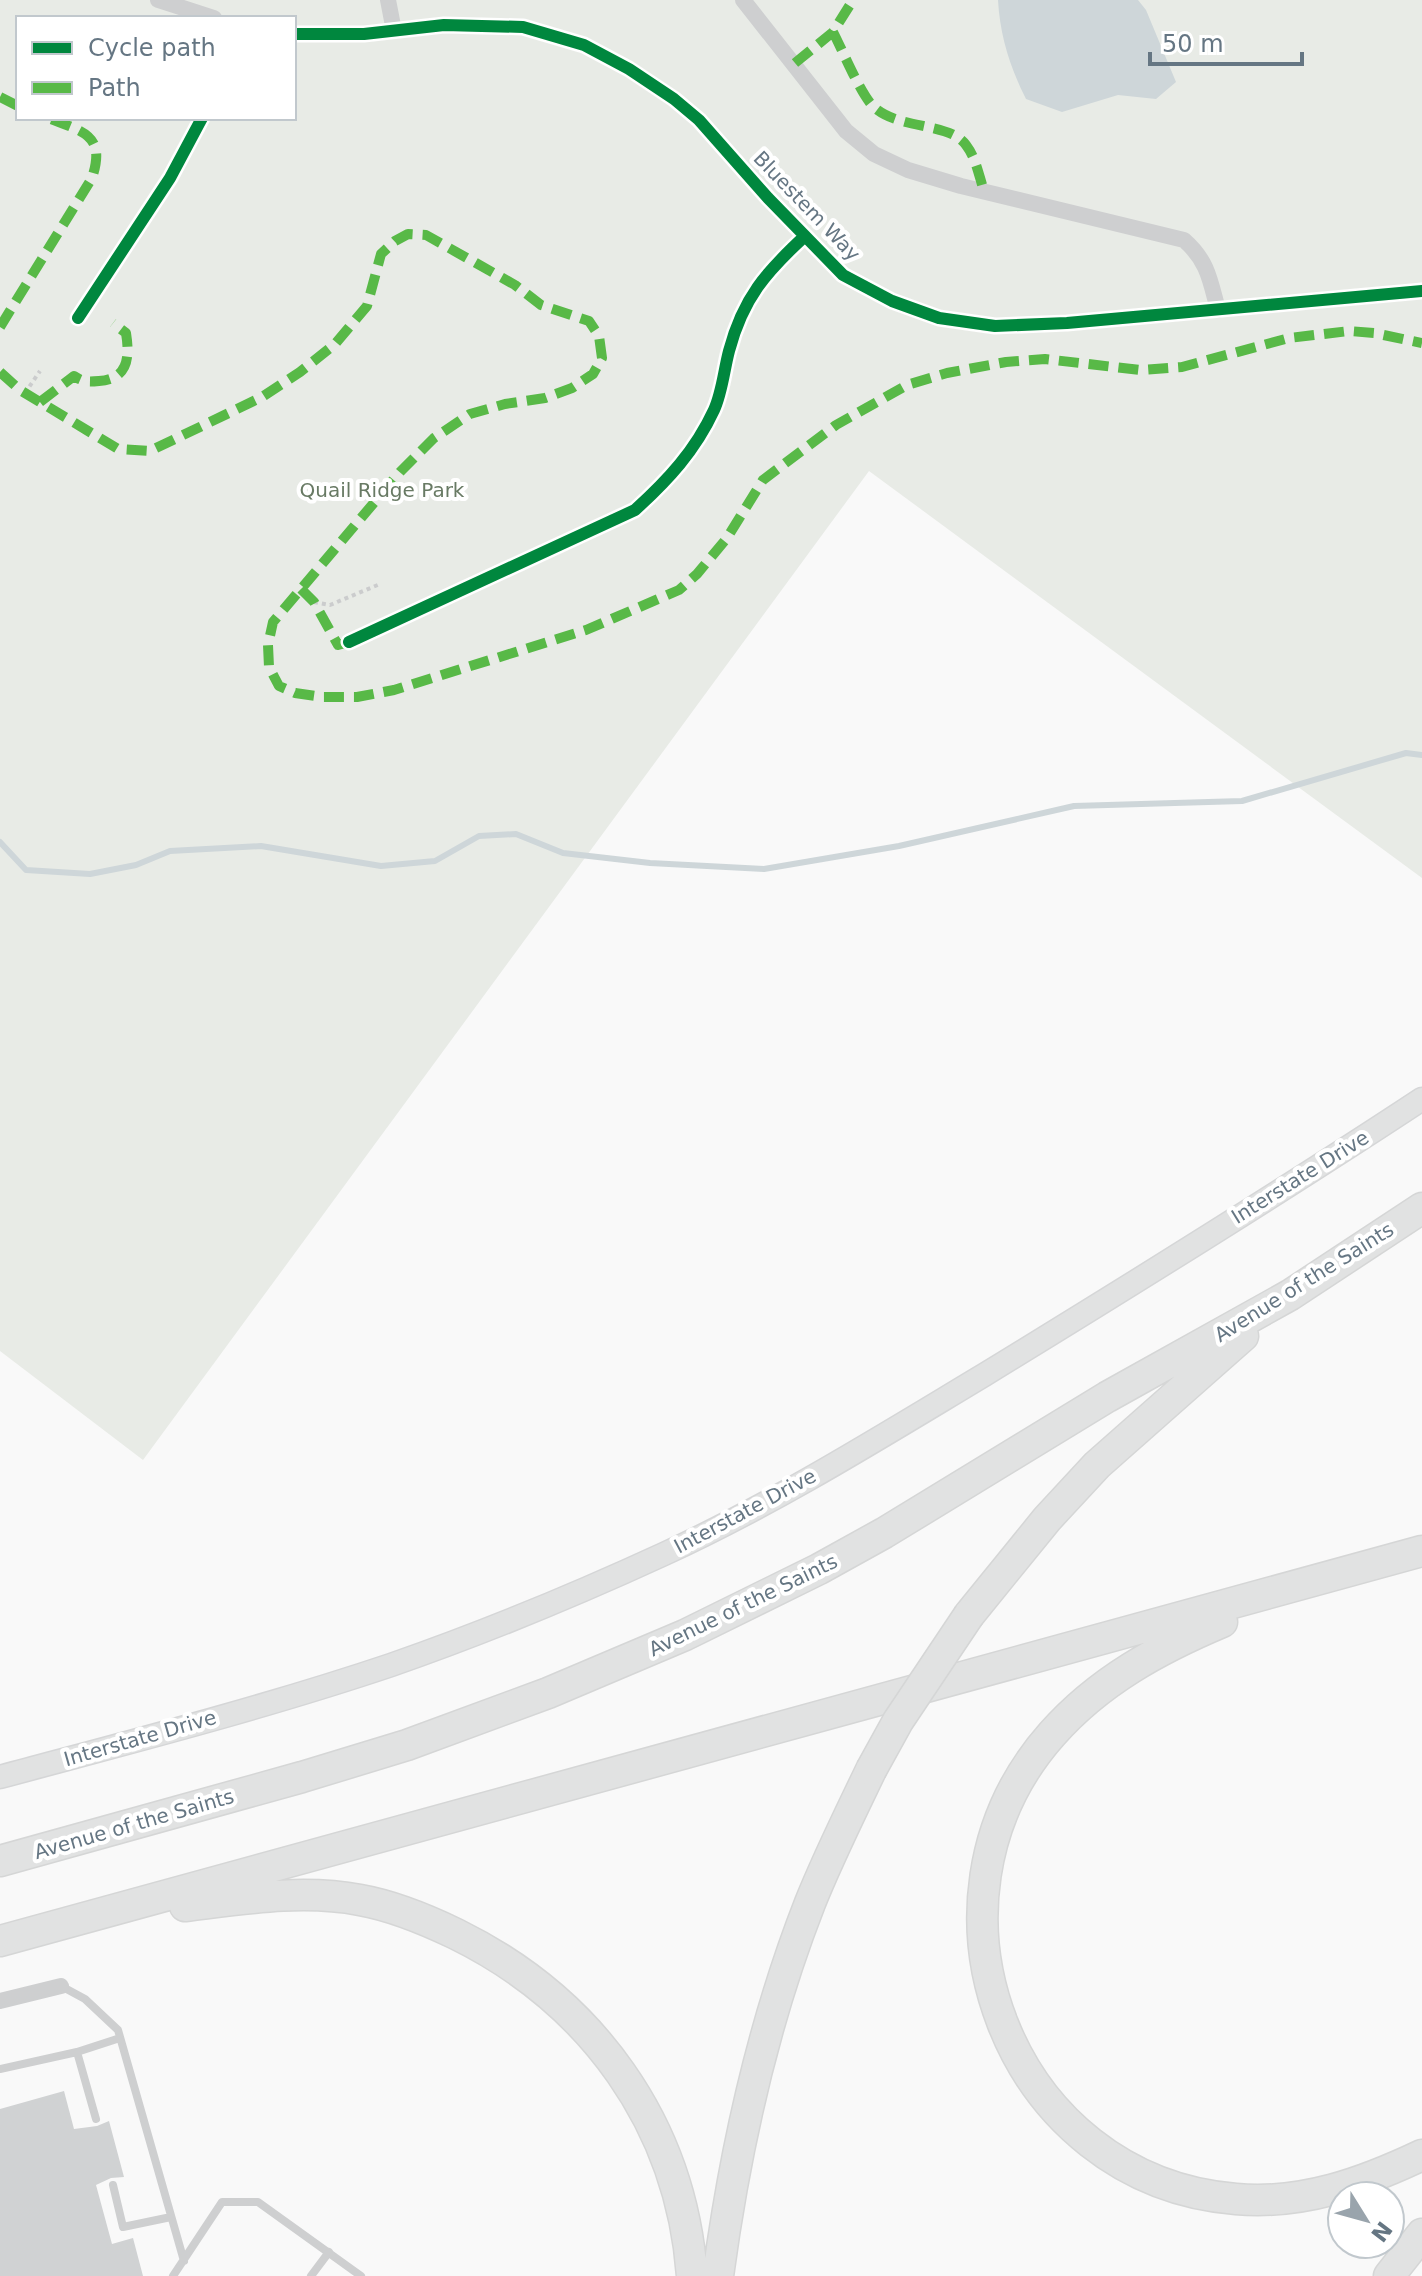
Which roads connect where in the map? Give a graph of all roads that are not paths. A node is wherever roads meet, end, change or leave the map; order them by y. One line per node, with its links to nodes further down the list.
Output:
1 (158, 0): 4 (street)
2 (388, 0): 5 (street)
3 (743, 0): 10 (street)
4 (208, 16)
5 (394, 31): 6 (street, Bluestem Way); 8 (street, Bluestem Way)
6 (296, 34)
7 (201, 120): 11 (street)
8 (805, 236): 10 (street, Bluestem Way); 12 (street)
9 (1422, 291): 10 (street, Bluestem Way)
10 (1218, 310)
11 (78, 318)
12 (349, 642)
13 (1422, 1099): 18 (main road, Interstate Drive)
14 (1422, 1208): 15 (highway, Avenue of the Saints)
15 (1290, 1295): 19 (highway, Avenue of the Saints); 38 (highway, bridge)
16 (1422, 1551): 17 (highway)
17 (1335, 1575): 20 (highway); 28 (highway)
18 (0, 1777)
19 (0, 1861)
20 (95, 1915): 21 (highway); 37 (highway)
21 (0, 1941)
22 (61, 1986): 23 (street); 24 (lane)
23 (0, 2001)
24 (120, 2038): 25 (lane); 30 (lane)
25 (77, 2052): 26 (lane); 27 (lane)
26 (0, 2069)
27 (96, 2119)
28 (1422, 2155)
29 (113, 2185): 30 (lane)
30 (171, 2217): 33 (lane)
31 (1422, 2234): 39 (highway)
32 (329, 2252): 33 (lane); 35 (lane); 36 (lane)
33 (184, 2261): 34 (lane)
34 (173, 2276)
35 (311, 2276)
36 (361, 2276)
37 (692, 2276)
38 (718, 2276)
39 (1389, 2276)

